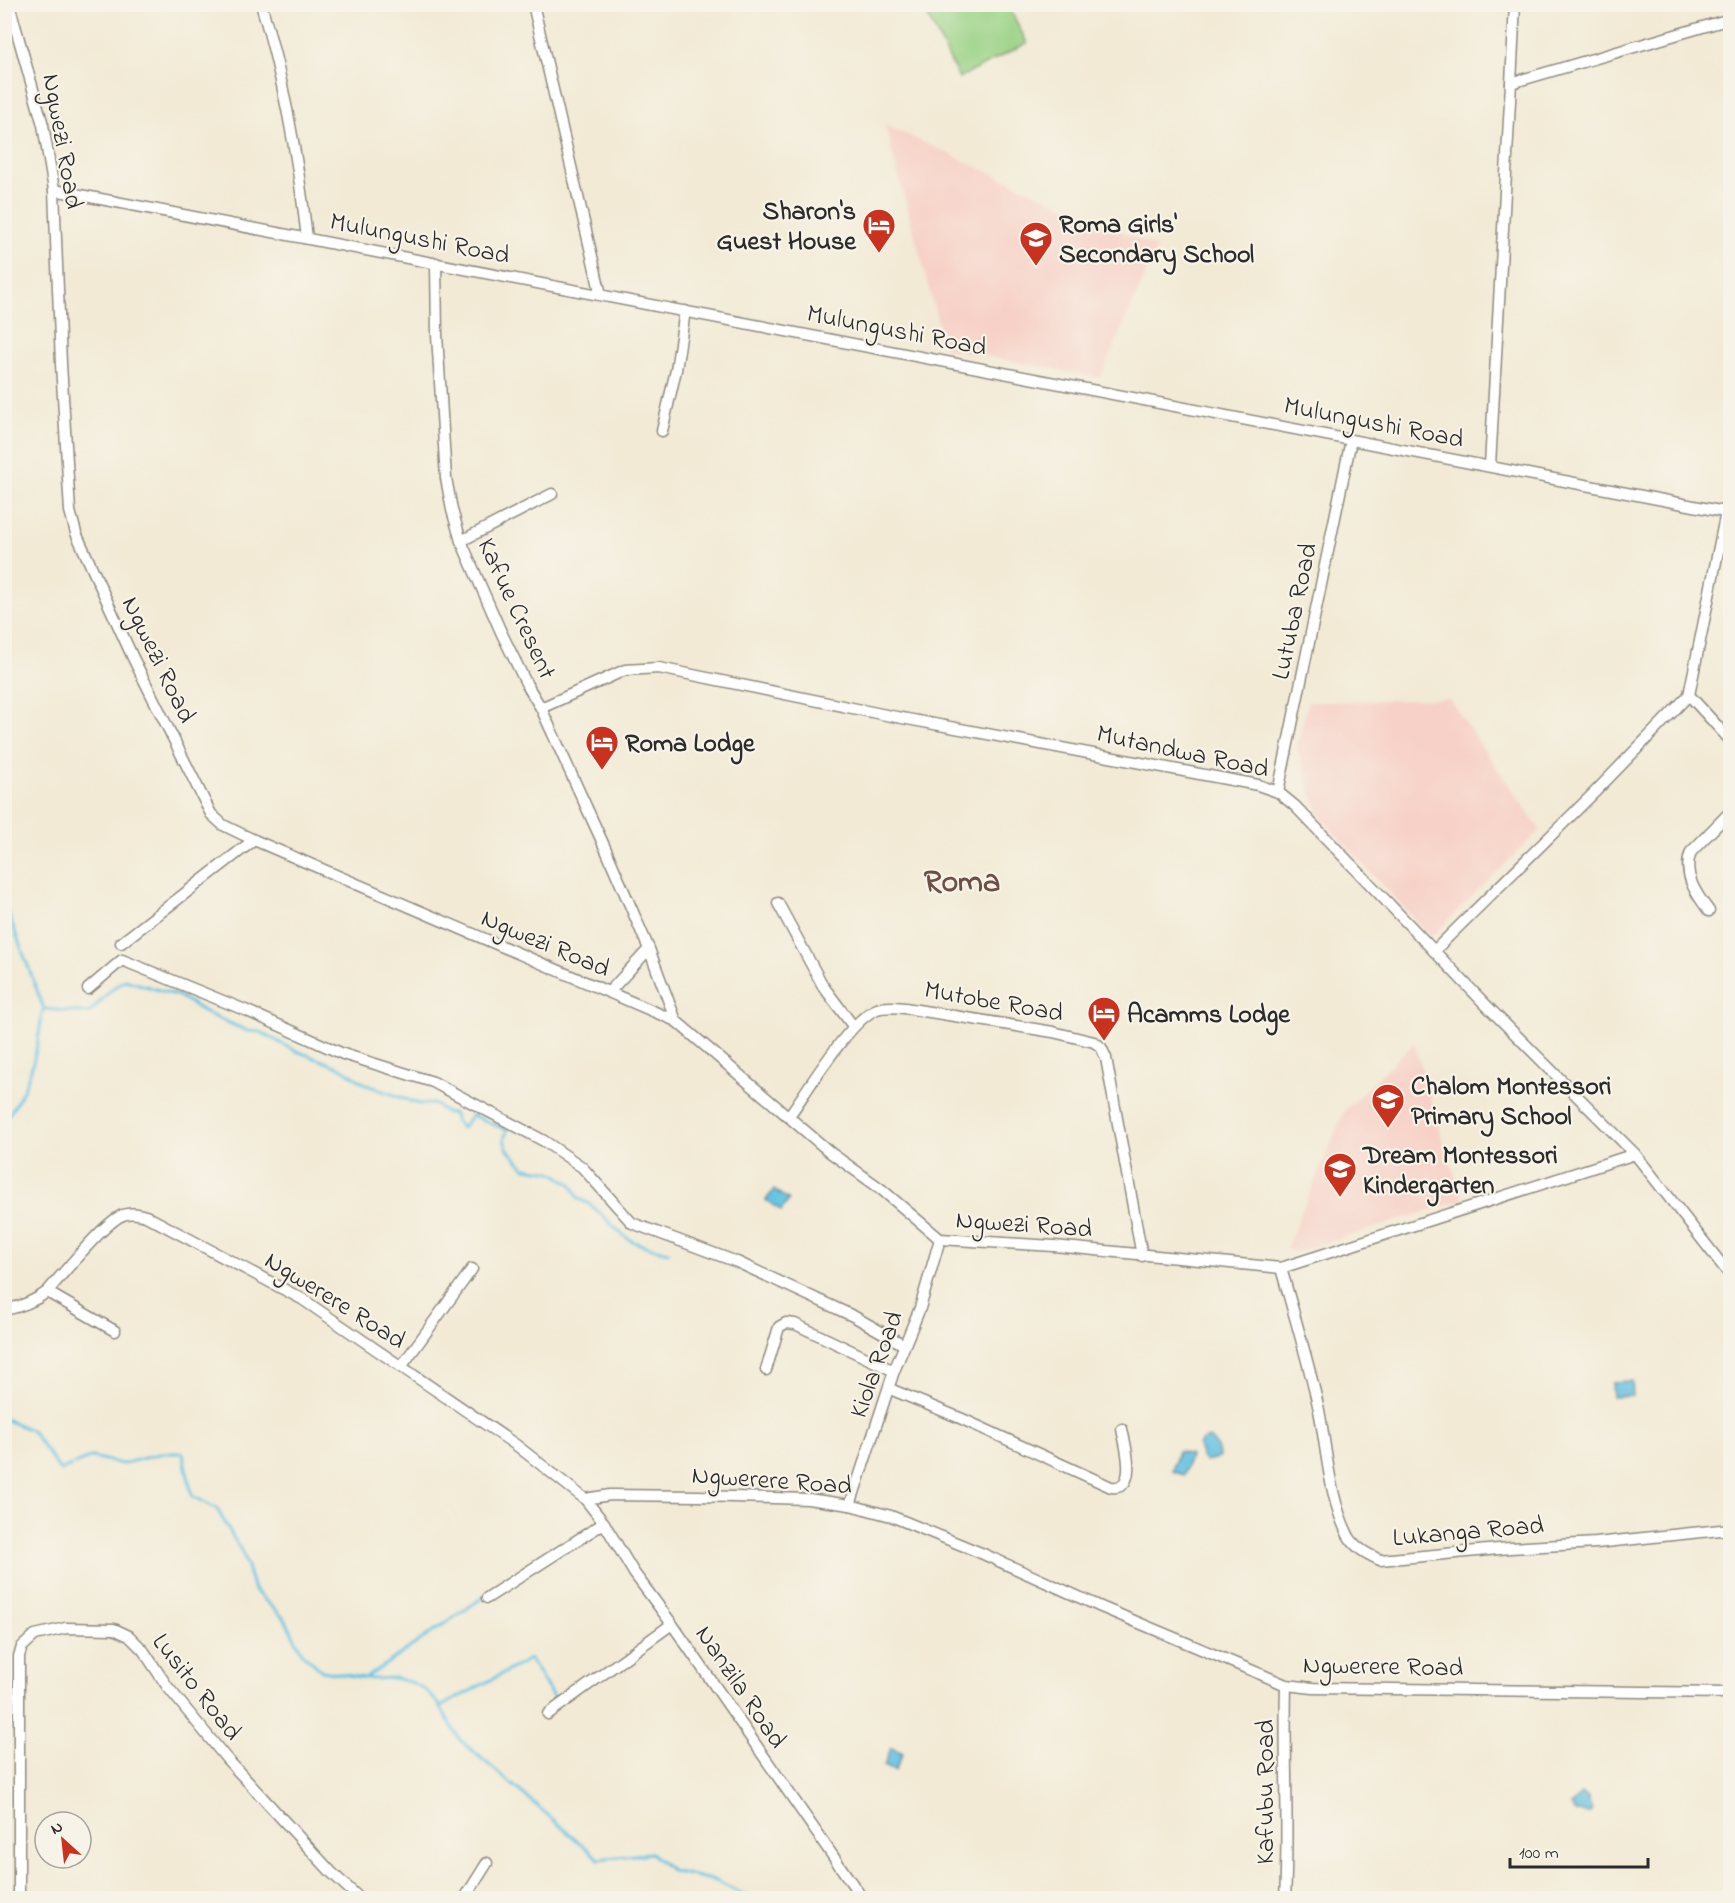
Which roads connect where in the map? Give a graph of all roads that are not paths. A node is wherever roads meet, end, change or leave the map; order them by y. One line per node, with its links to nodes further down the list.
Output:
1 (9, 4): 7 (street, Ngwezi Road)
2 (261, 4): 8 (street)
3 (532, 4): 10 (street)
4 (1515, 4): 6 (street)
5 (1731, 19): 6 (street)
6 (1511, 83): 14 (street)
7 (54, 189): 8 (street, Mulungushi Road); 23 (street, Ngwezi Road)
8 (307, 238): 9 (street, Mulungushi Road)
9 (436, 263): 10 (street, Mulungushi Road); 17 (street, Kafue Cresent)
10 (601, 295): 11 (street, Mulungushi Road)
11 (685, 311): 12 (street); 13 (street, Mulungushi Road)
12 (662, 431)
13 (1352, 440): 14 (street, Mulungushi Road); 21 (street, Lutuba Road)
14 (1490, 466): 16 (street, Mulungushi Road)
15 (552, 494): 17 (street)
16 (1728, 512): 18 (street)
17 (461, 541): 19 (street, Kafue Cresent)
18 (1689, 695): 20 (street); 28 (street)
19 (541, 708): 21 (street, Mutandwa Road); 27 (street, Kafue Cresent)
20 (1731, 740)
21 (1278, 792): 28 (street, Mutandwa Road)
22 (1731, 812): 25 (street)
23 (254, 840): 26 (street); 30 (street, Ngwezi Road)
24 (778, 903): 32 (street)
25 (1709, 911)
26 (122, 942)
27 (649, 950): 30 (street); 31 (street, Kafue Cresent)
28 (1434, 951): 34 (street, Mutandwa Road)
29 (88, 989): 43 (street)
30 (609, 993): 31 (street, Ngwezi Road)
31 (676, 1021): 33 (street, Ngwezi Road)
32 (853, 1026): 33 (street, Mutobe Road); 36 (street, Mutobe Road)
33 (789, 1116): 35 (street, Ngwezi Road)
34 (1635, 1155): 37 (street, Ngwezi Road); 39 (street, Mutandwa Road)
35 (940, 1239): 36 (street, Ngwezi Road); 43 (street, Kiola Road)
36 (1142, 1256): 37 (street, Ngwezi Road)
37 (1281, 1268): 52 (street, Lukanga Road)
38 (472, 1269): 44 (street)
39 (1731, 1275)
40 (47, 1292): 41 (street, Ngwerere Road); 42 (street); 44 (street, Ngwerere Road)
41 (4, 1310)
42 (115, 1331)
43 (904, 1345): 46 (street, Kiola Road)
44 (401, 1366): 49 (street, Ngwerere Road)
45 (766, 1370): 46 (street)
46 (894, 1371): 47 (street, Kiola Road)
47 (890, 1389): 48 (street); 50 (street, Kiola Road)
48 (1122, 1429)
49 (585, 1499): 50 (street, Ngwerere Road); 51 (street, Nanzila Road)
50 (850, 1504): 55 (street, Ngwerere Road)
51 (604, 1523): 53 (street); 54 (street, Nanzila Road)
52 (1731, 1529)
53 (487, 1598)
54 (672, 1624): 57 (street); 62 (street, Nanzila Road)
55 (1286, 1685): 56 (street, Ngwerere Road); 63 (street, Kafubu Road)
56 (1731, 1693)
57 (548, 1714)
58 (487, 1863): 61 (street)
59 (19, 1899): 60 (street, Lusito Road)
60 (359, 1899)
61 (465, 1899)
62 (862, 1899)
63 (1285, 1899)

